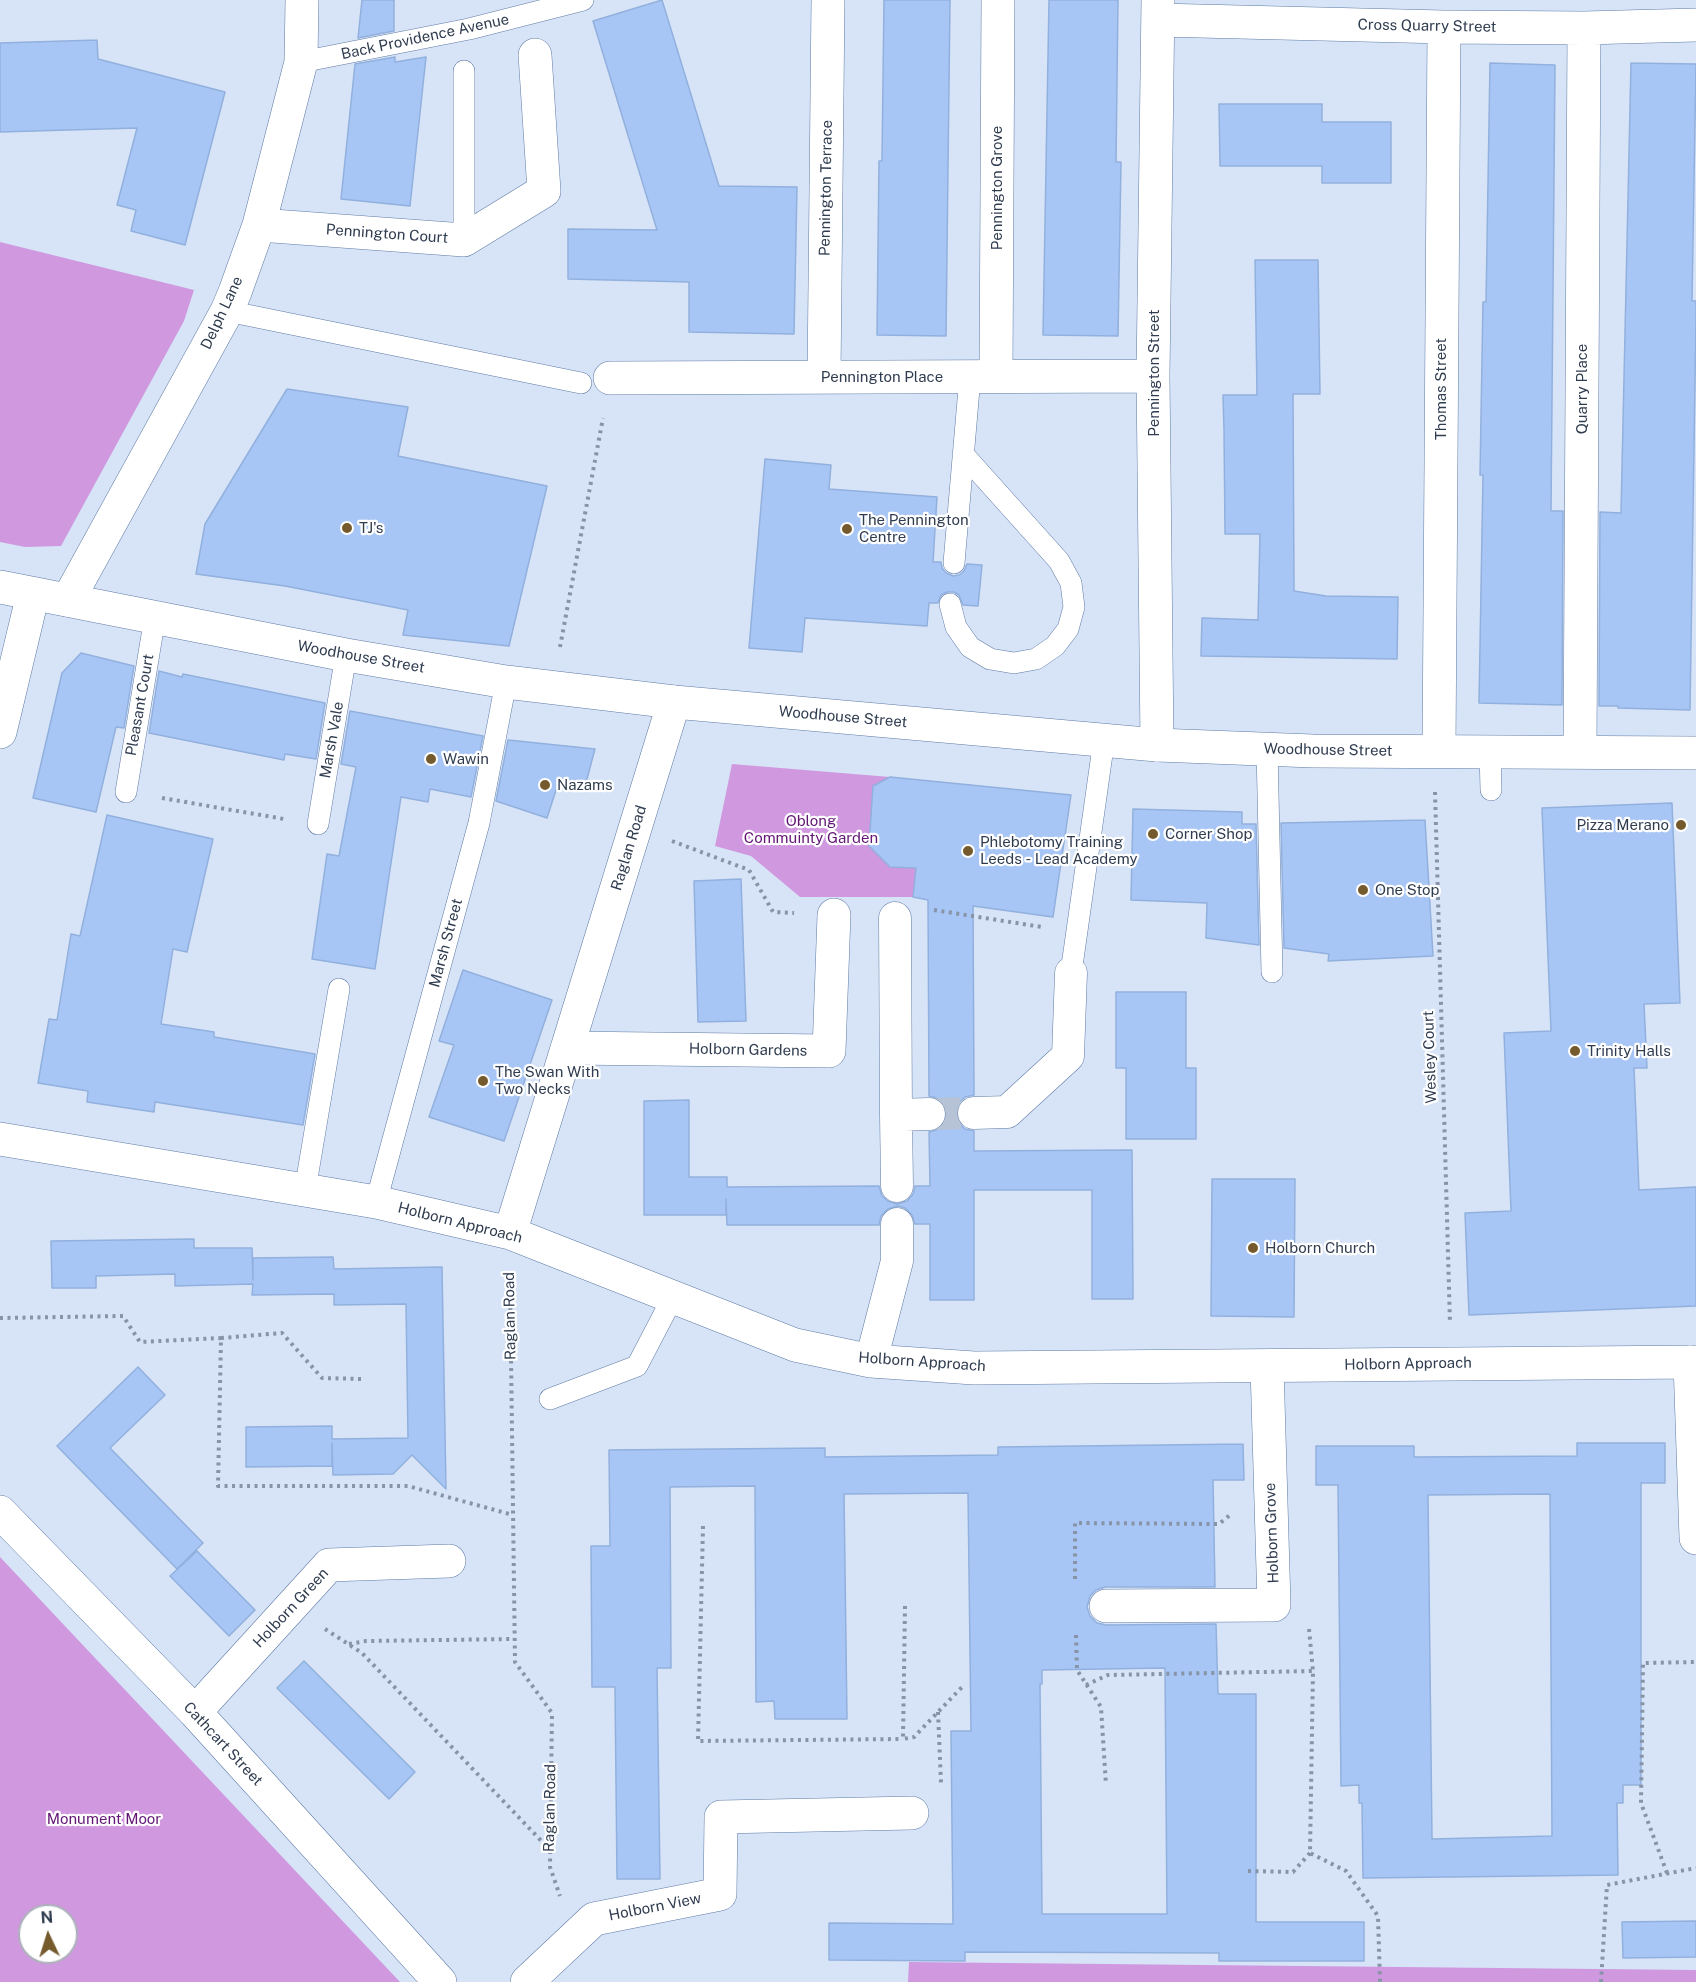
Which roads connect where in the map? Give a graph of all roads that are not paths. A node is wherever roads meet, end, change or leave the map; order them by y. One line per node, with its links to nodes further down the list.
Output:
1 (302, 0): 10 (street, Delph Lane)
2 (583, 0): 10 (lane, Back Providence Avenue)
3 (828, 0): 16 (street, Pennington Terrace)
4 (998, 0): 17 (street, Pennington Grove)
5 (1158, 10): 7 (street, Cross Quarry Street); 15 (street, Pennington Street)
6 (1696, 25): 8 (street, Cross Quarry Street)
7 (1444, 27): 8 (street, Cross Quarry Street); 33 (street, Thomas Street)
8 (1584, 28): 35 (street, Quarry Place)
9 (535, 55): 13 (street, Pennington Court)
10 (301, 62): 12 (street, Delph Lane)
11 (464, 71): 13 (lane)
12 (259, 225): 13 (street, Pennington Court); 14 (street, Delph Lane)
13 (464, 240)
14 (227, 311): 18 (lane); 23 (street, Delph Lane)
15 (1153, 376): 17 (street, Pennington Place); 31 (street, Pennington Street)
16 (824, 377): 17 (street, Pennington Place); 18 (street, Pennington Place)
17 (983, 377): 19 (lane)
18 (596, 380)
19 (963, 454): 20 (lane); 24 (lane)
20 (954, 563)
21 (0, 587): 22 (street, Woodhouse Street)
22 (33, 594): 23 (street, Woodhouse Street); 29 (street)
23 (68, 600): 25 (street, Woodhouse Street)
24 (950, 604)
25 (155, 618): 26 (street, Woodhouse Street); 38 (lane, Pleasant Court)
26 (346, 655): 27 (street, Woodhouse Street); 39 (lane, Marsh Vale)
27 (506, 682): 28 (street, Woodhouse Street); 52 (lane, Marsh Street)
28 (674, 702): 30 (street, Woodhouse Street); 45 (street, Raglan Road)
29 (0, 732)
30 (1104, 740): 31 (street, Woodhouse Street); 43 (lane)
31 (1157, 745): 32 (street, Woodhouse Street)
32 (1267, 749): 33 (street, Woodhouse Street); 42 (lane)
33 (1437, 751): 34 (street, Woodhouse Street)
34 (1490, 751): 35 (street, Woodhouse Street); 37 (lane)
35 (1580, 751): 36 (street, Woodhouse Street)
36 (1696, 753)
37 (1491, 790)
38 (126, 792)
39 (318, 824)
40 (834, 915): 45 (street, Holborn Gardens)
41 (895, 918): 48 (street)
42 (1272, 972)
43 (1071, 973): 46 (street)
44 (339, 989): 51 (lane)
45 (567, 1048): 54 (street, Raglan Road)
46 (974, 1113)
47 (929, 1114): 48 (street)
48 (896, 1115): 50 (street)
49 (0, 1139): 51 (street, Holborn Approach)
50 (897, 1186)
51 (305, 1190): 52 (street, Holborn Approach)
52 (376, 1202): 54 (street, Holborn Approach)
53 (897, 1224): 56 (street)
54 (510, 1233): 55 (street, Holborn Approach)
55 (673, 1298): 56 (street, Holborn Approach); 59 (lane)
56 (871, 1361): 58 (street, Holborn Approach)
57 (1693, 1362): 58 (street, Holborn Approach); 61 (street)
58 (1267, 1366): 63 (street, Holborn Grove)
59 (550, 1399)
60 (0, 1512): 64 (street, Cathcart Street)
61 (1696, 1538)
62 (449, 1561): 64 (street, Holborn Green)
63 (1106, 1606)
64 (195, 1712): 66 (street, Cathcart Street)
65 (912, 1813): 67 (street, Holborn View)
66 (440, 1982)
67 (527, 1982)

